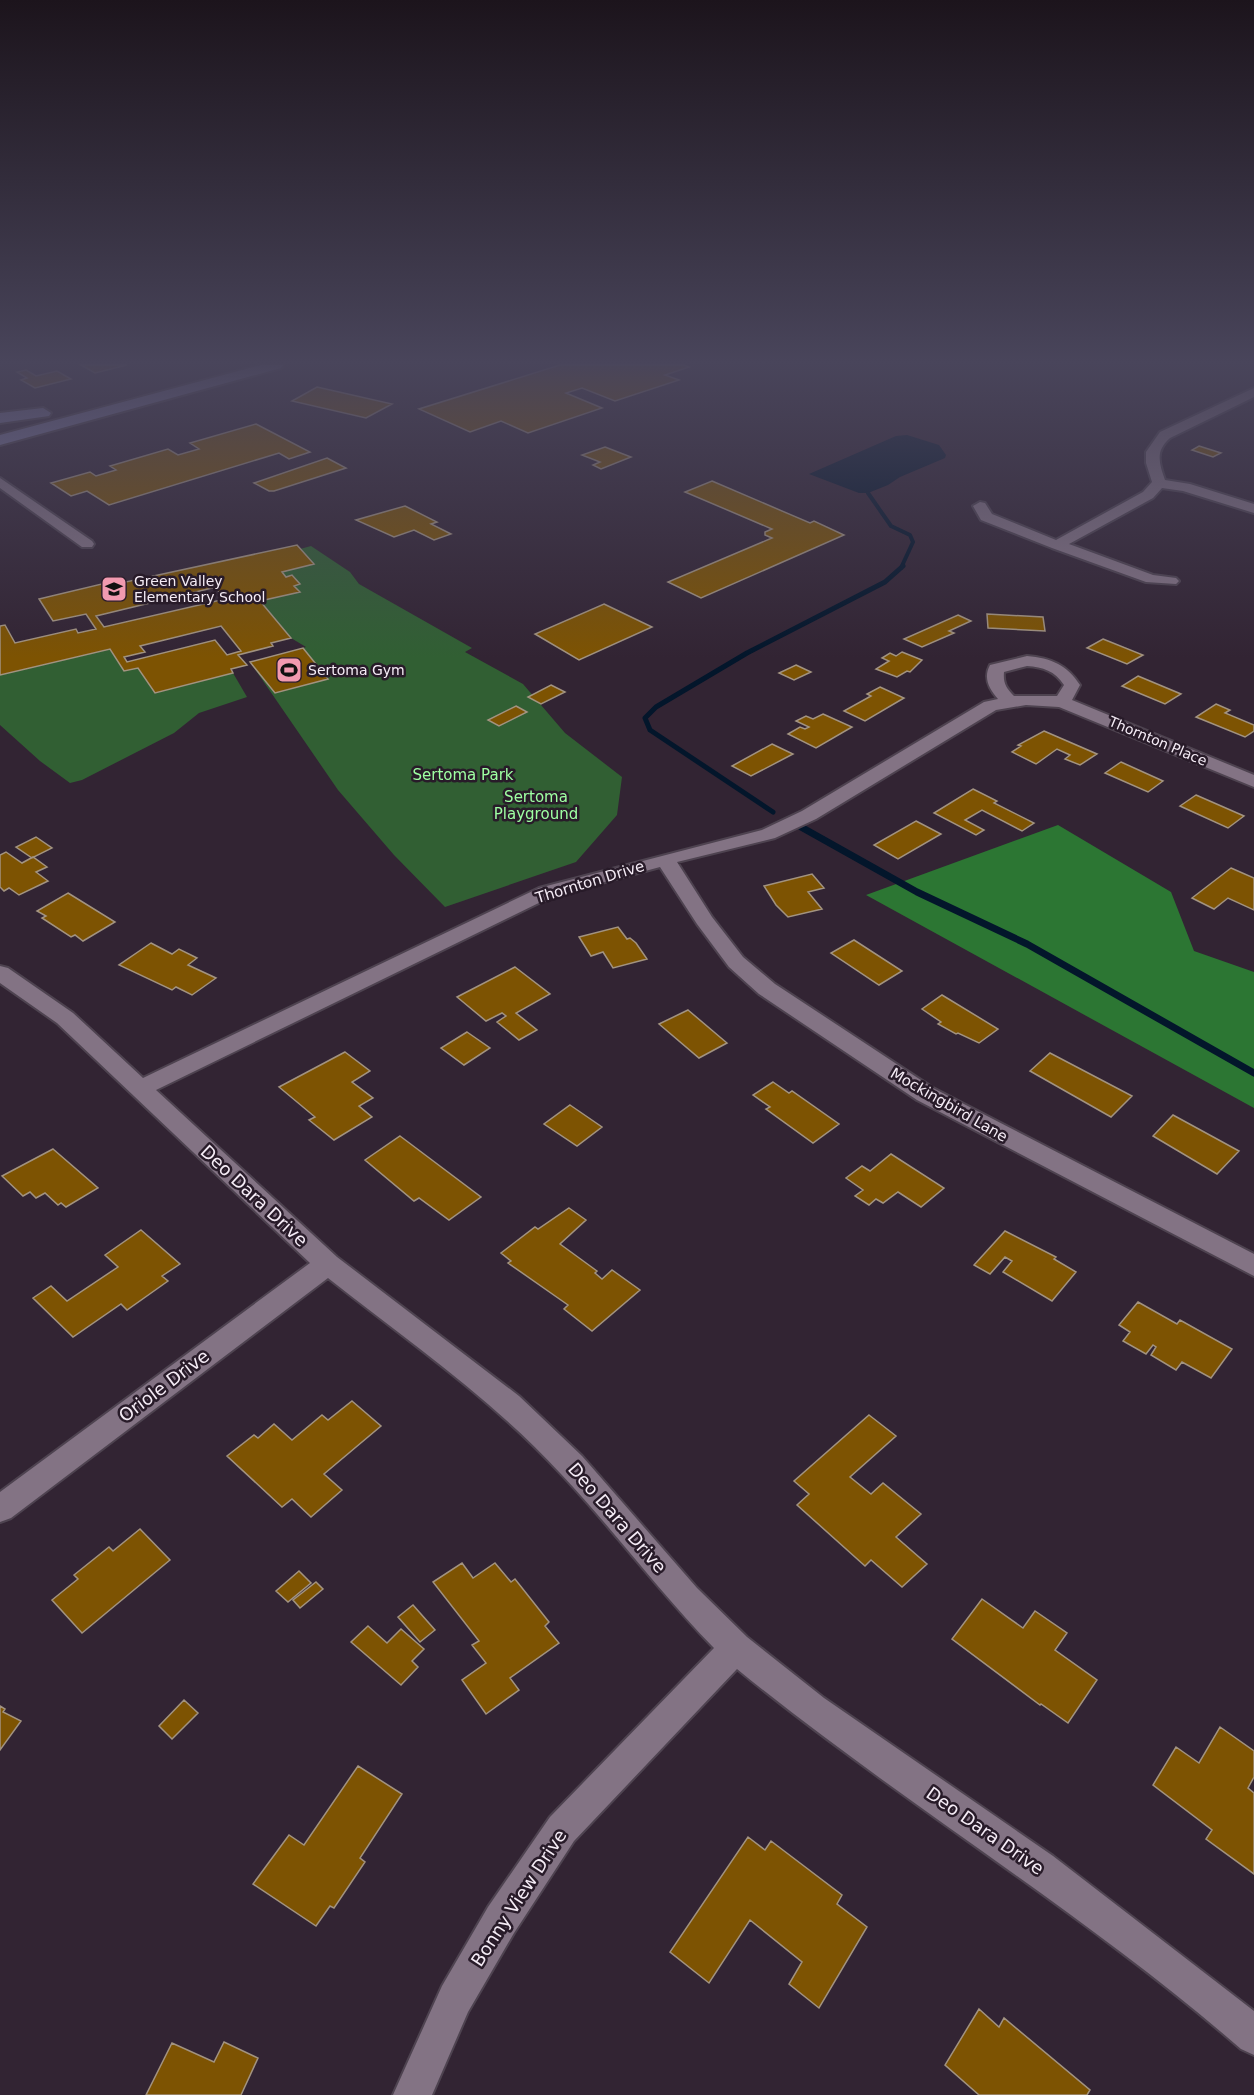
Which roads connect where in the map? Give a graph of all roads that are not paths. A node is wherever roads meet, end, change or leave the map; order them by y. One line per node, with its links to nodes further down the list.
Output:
1 (1153, 463): 3 (street)
2 (0, 482): 6 (street)
3 (1159, 483): 5 (street); 7 (street)
4 (980, 506): 7 (street)
5 (1254, 509)
6 (87, 544)
7 (1057, 545): 8 (street)
8 (1171, 581)
9 (1009, 700): 10 (street, Thornton Drive); 10 (street); 12 (street, Thornton Drive)
10 (1062, 702): 11 (street, Thornton Place)
11 (1254, 782)
12 (666, 860): 14 (street, Thornton Drive); 16 (street, Mockingbird Lane)
13 (0, 974): 14 (street, Deo Dara Drive)
14 (139, 1089): 15 (street, Deo Dara Drive)
15 (328, 1264): 17 (street, Oriole Drive); 18 (street, Deo Dara Drive)
16 (1254, 1266)
17 (0, 1509)
18 (736, 1648): 19 (street, Deo Dara Drive); 20 (street, Bonny View Drive)
19 (1254, 2036)
20 (412, 2095)

